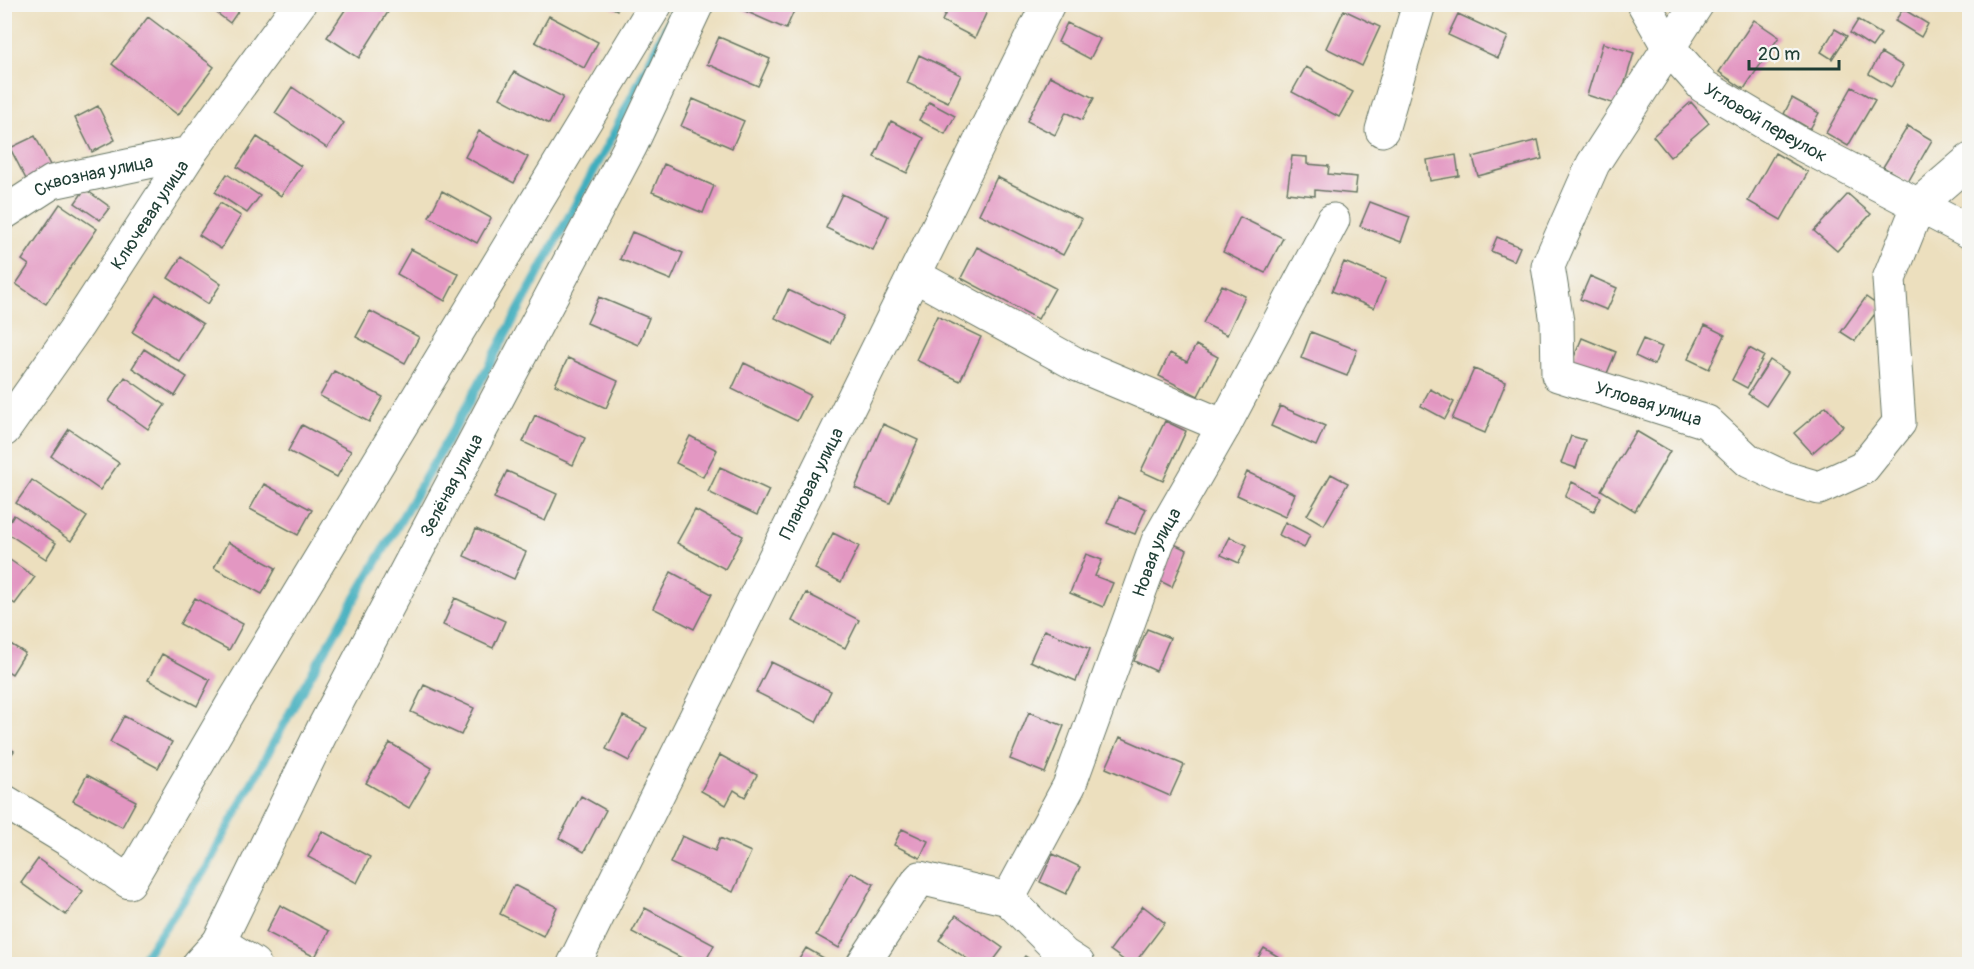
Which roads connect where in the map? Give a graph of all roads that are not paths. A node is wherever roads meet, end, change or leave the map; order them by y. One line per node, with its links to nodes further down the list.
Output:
1 (299, 4): 10 (street, Ключевая улица)
2 (656, 4): 19 (street)
3 (697, 4): 21 (street, Зелёная улица)
4 (1048, 4): 16 (street, Плановая улица)
5 (1419, 4): 9 (street)
6 (1644, 4): 8 (street, Угловой переулок)
7 (1697, 4): 8 (street)
8 (1669, 48): 12 (street, Угловой переулок); 12 (street, Угловая улица)
9 (1382, 130)
10 (190, 153): 13 (street, Сквозная улица); 18 (street, Ключевая улица)
11 (1970, 160): 12 (street)
12 (1919, 204): 15 (street, Угловой переулок)
13 (4, 213)
14 (1333, 220): 17 (street, Новая улица)
15 (1970, 232)
16 (914, 275): 17 (street); 23 (street, Плановая улица)
17 (1224, 426): 20 (street, Новая улица)
18 (4, 430)
19 (4, 801)
20 (1008, 899): 24 (street); 25 (street)
21 (209, 953): 22 (street)
22 (254, 964)
23 (574, 964)
24 (863, 964)
25 (1078, 964)

